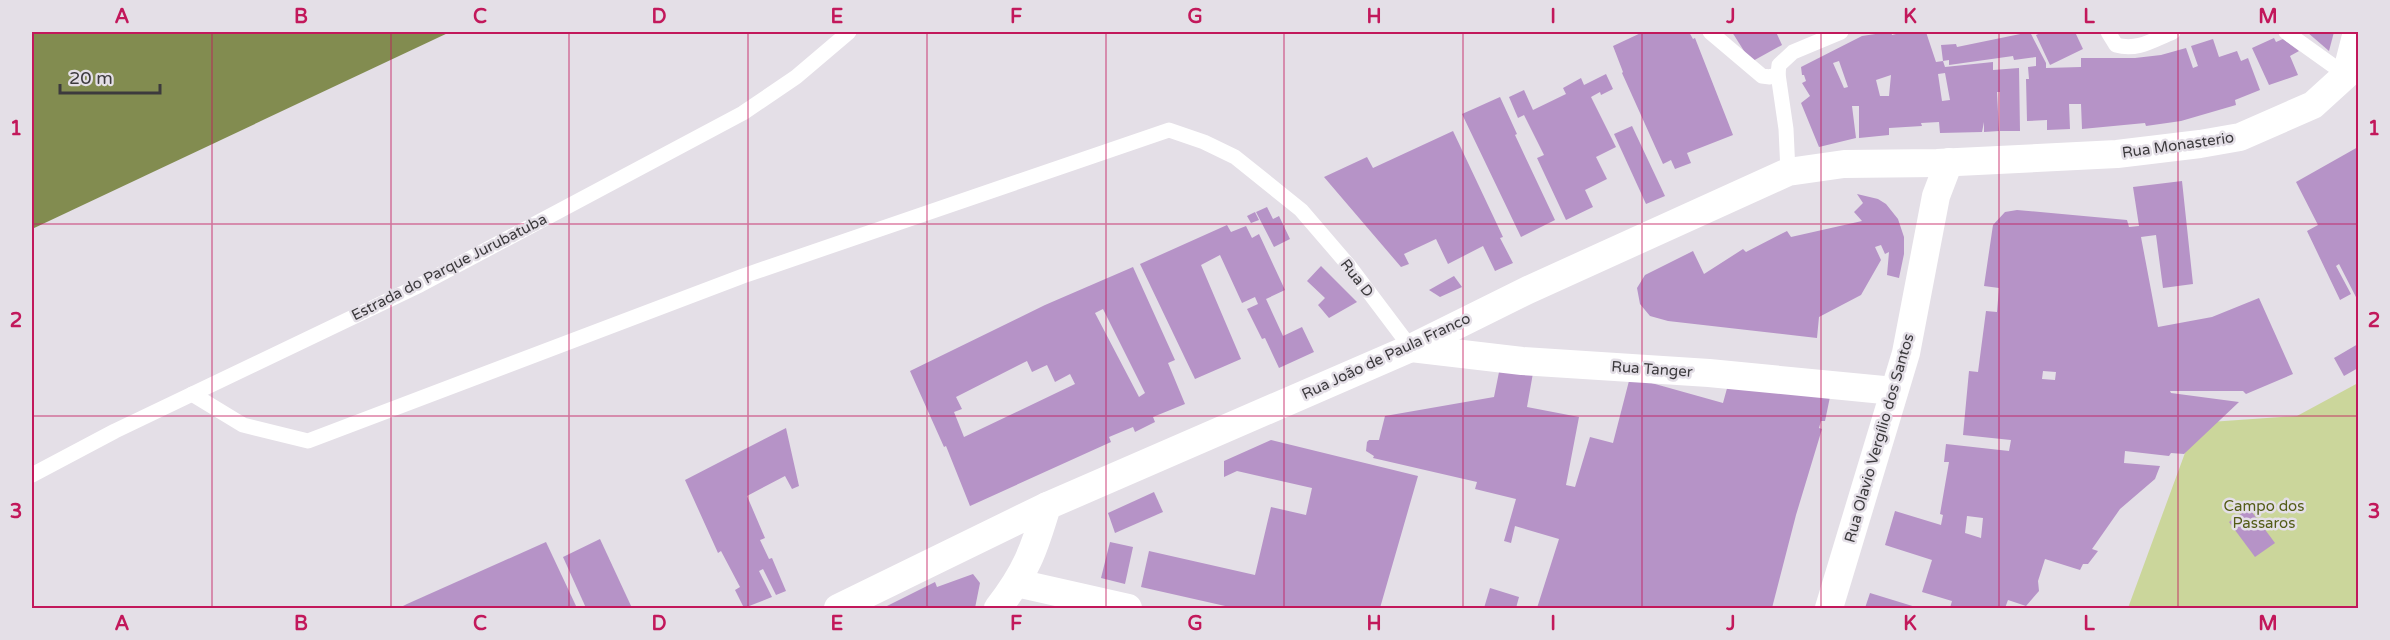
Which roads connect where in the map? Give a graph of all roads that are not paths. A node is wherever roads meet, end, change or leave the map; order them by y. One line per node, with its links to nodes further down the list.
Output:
1 (849, 32): 14 (lane, Estrada do Parque Jurubatuba)
2 (1710, 32): 8 (lane)
3 (1841, 32): 8 (lane)
4 (2108, 32): 5 (lane)
5 (2173, 32)
6 (2286, 32): 9 (lane)
7 (2356, 32): 9 (street)
8 (1778, 74): 11 (lane)
9 (2346, 75): 10 (street, Rua Monasterio)
10 (1949, 162): 11 (street, Rua João de Paula Franco); 13 (street, Rua Olavio Vergílio dos Santos)
11 (1788, 172): 12 (street, Rua João de Paula Franco)
12 (1411, 348): 13 (street, Rua Tanger); 14 (lane, Rua D); 16 (street, Rua João de Paula Franco)
13 (1894, 391): 21 (street, Rua Olavio Vergílio dos Santos)
14 (192, 394): 15 (lane, Estrada do Parque Jurubatuba)
15 (32, 475)
16 (1047, 506): 17 (street); 18 (street, Rua João de Paula Franco)
17 (1017, 583): 19 (street); 20 (street)
18 (838, 609)
19 (998, 609)
20 (1128, 609)
21 (1829, 609)

